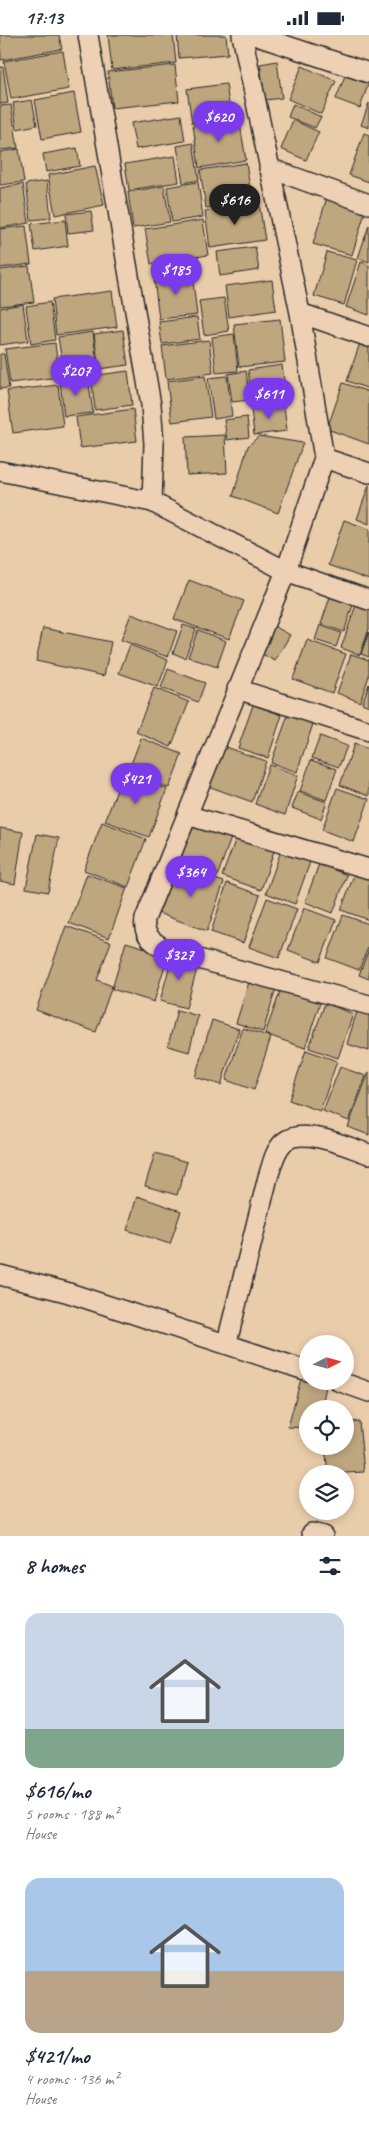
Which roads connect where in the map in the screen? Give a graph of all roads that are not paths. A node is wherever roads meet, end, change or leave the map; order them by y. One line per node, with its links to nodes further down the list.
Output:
1 (88, 35): 12 (street)
2 (242, 35): 5 (street)
3 (254, 35): 4 (street)
4 (369, 73)
5 (269, 168): 6 (street); 7 (street)
6 (369, 204)
7 (300, 313): 8 (street); 9 (street)
8 (369, 337)
9 (324, 458): 11 (street); 13 (street)
10 (0, 471): 12 (street)
11 (369, 473)
12 (152, 502): 13 (street)
13 (286, 571): 14 (street); 15 (street)
14 (369, 600)
15 (237, 689): 16 (street); 17 (street)
16 (369, 731)
17 (187, 815): 18 (street); 19 (street)
18 (369, 869)
19 (369, 1005)
20 (369, 1154): 22 (street)
21 (0, 1275): 22 (street)
22 (226, 1342): 23 (street)
23 (299, 1368)
24 (354, 1387): 25 (street)
25 (369, 1392)

